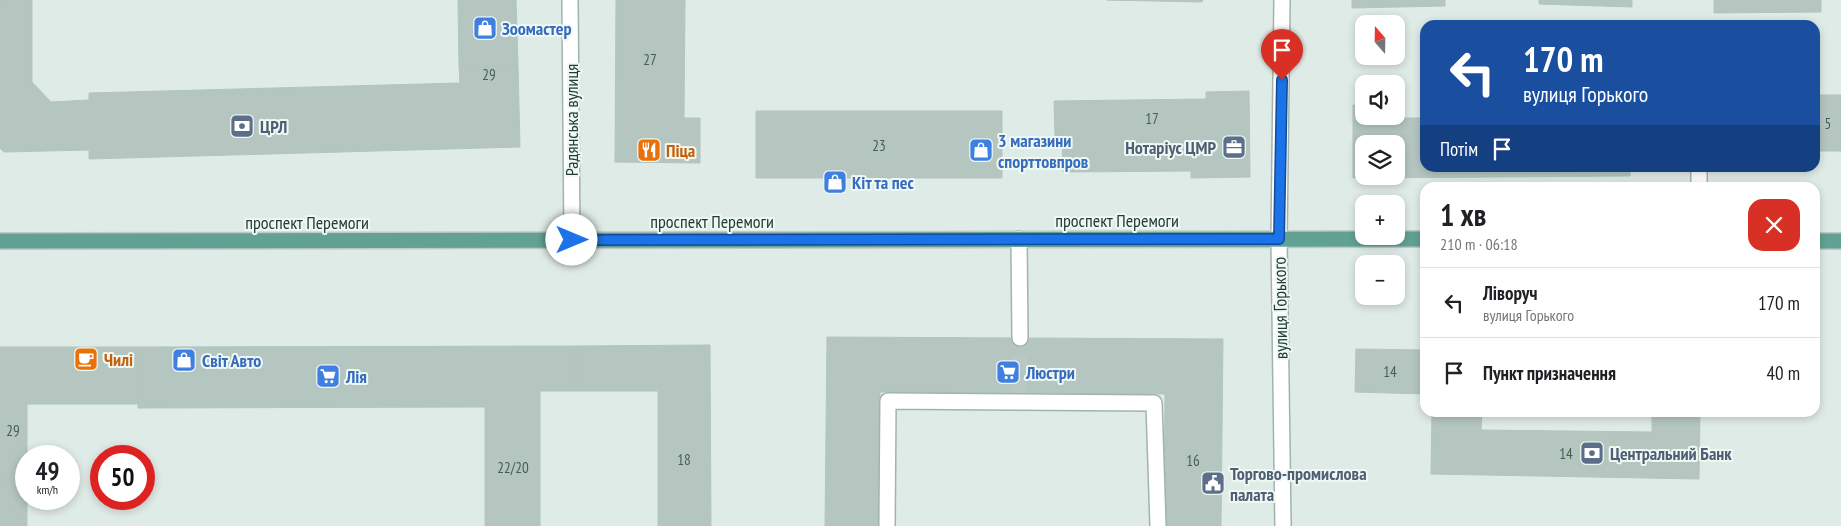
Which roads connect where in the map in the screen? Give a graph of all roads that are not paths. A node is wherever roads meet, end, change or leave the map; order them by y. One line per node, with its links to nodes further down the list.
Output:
1 (570, 0): 6 (street, Радянська вулиця)
2 (1282, 0): 4 (street, вулиця Горького)
3 (1019, 239): 4 (main road, проспект Перемоги); 6 (main road, проспект Перемоги); 10 (street)
4 (1279, 239): 5 (main road, проспект Перемоги); 13 (street, вулиця Горького)
5 (1420, 239)
6 (572, 240): 7 (main road, проспект Перемоги)
7 (0, 241)
8 (1820, 241): 9 (main road)
9 (1841, 241)
10 (1020, 338)
11 (887, 526): 12 (street)
12 (1158, 526)
13 (1282, 526)

